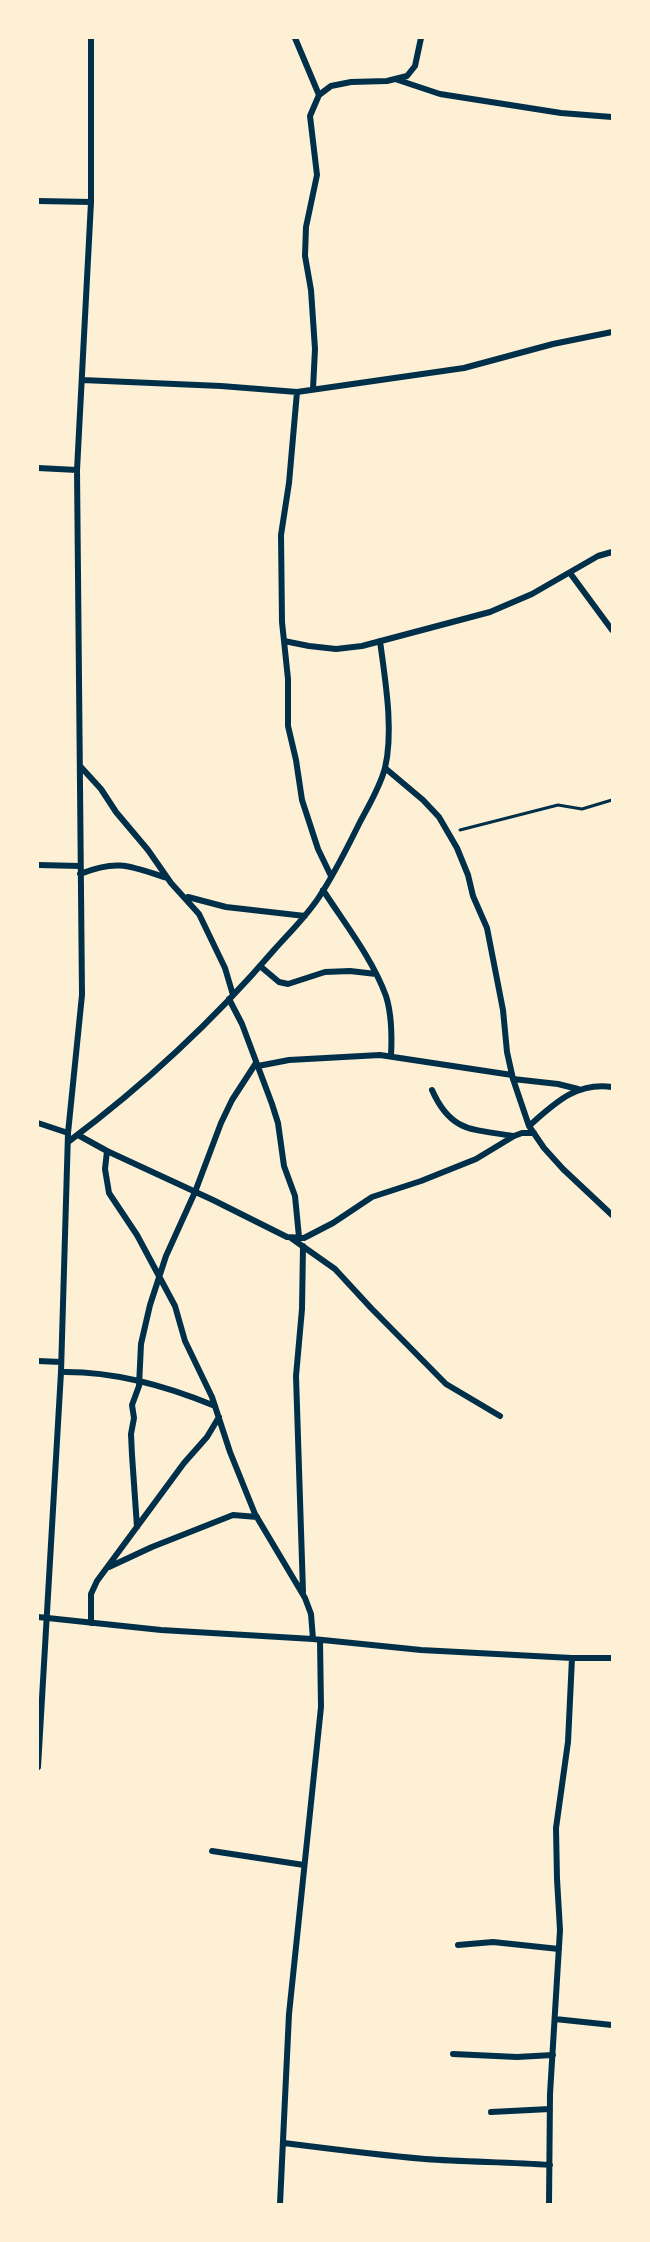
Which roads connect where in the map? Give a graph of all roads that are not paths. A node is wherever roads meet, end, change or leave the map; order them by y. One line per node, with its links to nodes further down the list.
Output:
1 (91, 38): 8 (street)
2 (295, 38): 5 (street)
3 (421, 38): 4 (street)
4 (394, 79): 5 (street); 6 (street)
5 (318, 95): 11 (street)
6 (612, 117)
7 (38, 201): 8 (street)
8 (91, 202): 10 (street)
9 (612, 332): 11 (street)
10 (82, 380): 12 (street); 14 (street)
11 (313, 389): 12 (street)
12 (297, 392): 18 (street)
13 (38, 468): 14 (street)
14 (77, 470): 20 (street)
15 (612, 552): 16 (street)
16 (570, 573): 17 (street); 19 (street)
17 (612, 630)
18 (284, 641): 19 (street); 25 (street)
19 (380, 641): 21 (street)
20 (79, 766): 23 (street); 26 (street)
21 (385, 768): 25 (street); 35 (street)
22 (38, 865): 23 (street)
23 (80, 866): 24 (street)
24 (80, 874): 26 (street); 41 (street)
25 (331, 876): 27 (street)
26 (168, 878): 28 (street)
27 (323, 890): 29 (street); 31 (street)
28 (184, 896): 29 (street); 32 (street)
29 (305, 916): 30 (street)
30 (260, 966): 31 (street); 32 (street)
31 (376, 974): 33 (street)
32 (231, 997): 34 (street); 43 (street)
33 (392, 1056): 34 (street); 35 (street)
34 (257, 1065): 47 (street); 50 (street)
35 (512, 1077): 37 (street); 40 (street)
36 (612, 1087): 37 (street)
37 (578, 1089): 40 (street)
38 (432, 1090): 44 (street)
39 (38, 1123): 41 (street)
40 (529, 1126): 42 (street)
41 (68, 1133): 45 (street)
42 (534, 1133): 44 (street); 48 (street)
43 (78, 1135): 45 (street); 46 (street)
44 (514, 1136): 50 (street)
45 (68, 1142): 54 (street)
46 (106, 1151): 47 (street); 52 (street)
47 (195, 1192): 49 (street); 52 (street)
48 (612, 1215)
49 (290, 1237): 50 (street); 51 (street)
50 (299, 1237)
51 (303, 1246): 58 (street); 63 (street)
52 (159, 1275): 56 (street); 57 (street)
53 (38, 1361): 54 (street)
54 (61, 1362): 55 (street)
55 (61, 1372): 56 (street); 65 (street)
56 (139, 1382): 57 (street); 61 (street)
57 (215, 1406): 59 (street)
58 (500, 1416)
59 (219, 1417): 60 (street); 61 (street)
60 (257, 1517): 62 (street); 63 (street)
61 (136, 1527): 62 (street)
62 (108, 1568): 66 (street)
63 (303, 1595): 67 (street)
64 (38, 1617): 65 (street)
65 (47, 1618): 66 (street); 70 (street)
66 (91, 1623): 67 (street)
67 (316, 1640): 68 (street); 72 (street)
68 (572, 1658): 69 (street); 74 (street)
69 (612, 1658)
70 (38, 1767)
71 (212, 1851): 72 (street)
72 (304, 1865): 81 (street)
73 (458, 1945): 74 (street)
74 (559, 1949): 75 (street)
75 (555, 2019): 76 (street); 78 (street)
76 (612, 2025)
77 (453, 2054): 78 (street)
78 (553, 2055): 79 (street)
79 (550, 2109): 80 (street); 82 (street)
80 (491, 2112)
81 (284, 2143): 82 (street); 83 (street)
82 (550, 2165): 84 (street)
83 (280, 2205)
84 (549, 2205)

